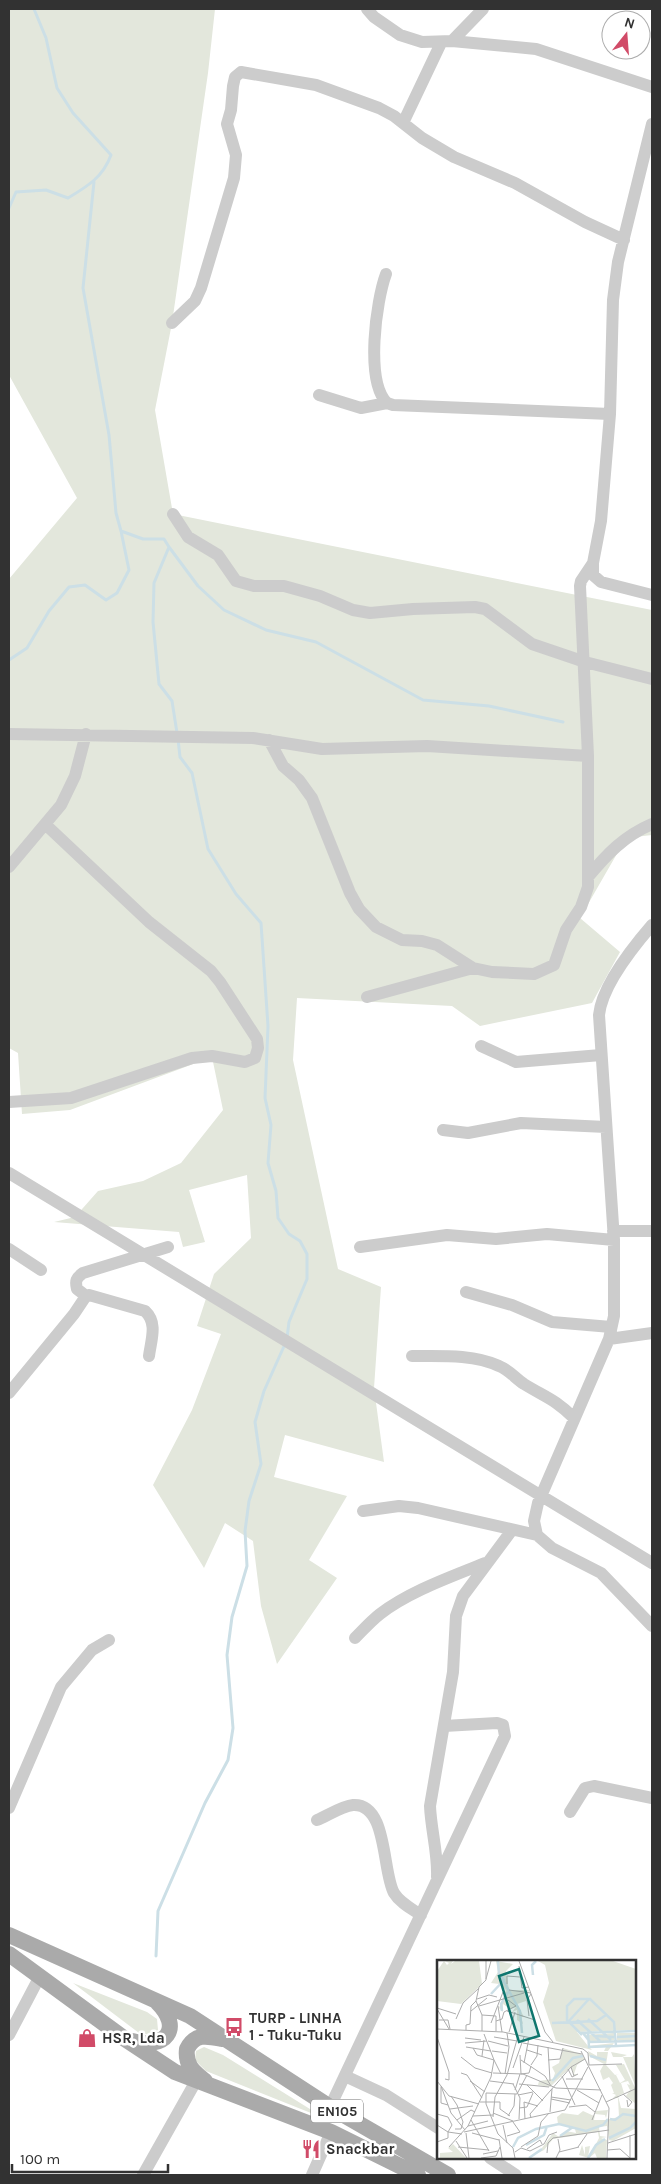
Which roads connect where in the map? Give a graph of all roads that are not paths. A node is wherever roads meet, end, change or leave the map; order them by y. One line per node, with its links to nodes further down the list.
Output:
1 (367, 9): 3 (street)
2 (484, 9): 3 (street)
3 (447, 42): 4 (street); 5 (street)
4 (652, 87)
5 (403, 123): 7 (street); 9 (street)
6 (652, 124): 7 (street)
7 (624, 240): 12 (street)
8 (386, 274): 11 (street)
9 (172, 323)
10 (319, 395): 11 (street)
11 (387, 403): 12 (street)
12 (610, 414): 14 (street)
13 (173, 514): 16 (street)
14 (593, 563): 15 (street); 16 (street)
15 (652, 595)
16 (585, 662): 17 (street); 21 (street)
17 (652, 679)
18 (9, 734): 19 (street)
19 (86, 734): 20 (street); 22 (street)
20 (269, 740): 21 (street); 27 (street)
21 (588, 756): 25 (street)
22 (45, 824): 24 (street); 31 (street)
23 (652, 824): 25 (street)
24 (9, 867)
25 (588, 877): 27 (street)
26 (652, 925): 30 (street)
27 (472, 968): 28 (street)
28 (367, 997)
29 (481, 1046): 30 (street)
30 (601, 1056): 32 (street)
31 (9, 1102)
32 (606, 1127): 33 (street); 36 (street)
33 (443, 1130)
34 (9, 1173): 40 (street)
35 (652, 1231): 36 (street)
36 (614, 1235): 38 (street); 45 (street)
37 (168, 1247): 40 (street)
38 (360, 1247)
39 (9, 1249): 41 (street)
40 (144, 1254): 43 (street); 50 (street)
41 (42, 1270)
42 (466, 1292): 45 (street)
43 (86, 1296): 46 (street); 48 (street)
44 (652, 1333): 45 (street)
45 (610, 1334): 49 (street)
46 (149, 1356)
47 (412, 1356): 49 (street)
48 (9, 1393)
49 (574, 1418): 50 (street)
50 (541, 1495): 53 (street); 55 (street)
51 (363, 1511): 52 (street)
52 (512, 1530): 53 (street); 54 (street)
53 (537, 1535): 56 (street)
54 (485, 1563): 57 (street); 59 (street)
55 (652, 1563)
56 (652, 1626)
57 (355, 1638)
58 (109, 1640): 61 (street)
59 (444, 1726): 64 (street); 64 (street)
60 (652, 1798): 62 (street)
61 (9, 1808)
62 (570, 1812)
63 (317, 1820): 65 (street)
64 (437, 1882): 65 (street)
65 (422, 1914): 73 (street)
66 (9, 1935): 69 (main road, EN105)
67 (9, 1954): 68 (main road, EN105)
68 (40, 1976): 70 (street); 71 (main road, EN105)
69 (155, 2000): 71 (main road); 72 (main road, EN105)
70 (9, 2035)
71 (124, 2039): 74 (main road, EN105)
72 (229, 2041): 75 (main road); 76 (main road, EN105)
73 (344, 2076): 76 (street); 77 (street)
74 (196, 2081): 75 (main road, EN105); 80 (street)
75 (213, 2087): 78 (main road, EN105)
76 (330, 2107): 83 (main road, EN105)
77 (437, 2127)
78 (331, 2132): 81 (street); 82 (main road, EN105)
79 (492, 2159): 84 (street)
80 (143, 2175)
81 (312, 2175)
82 (418, 2175)
83 (448, 2175)
84 (516, 2175)

